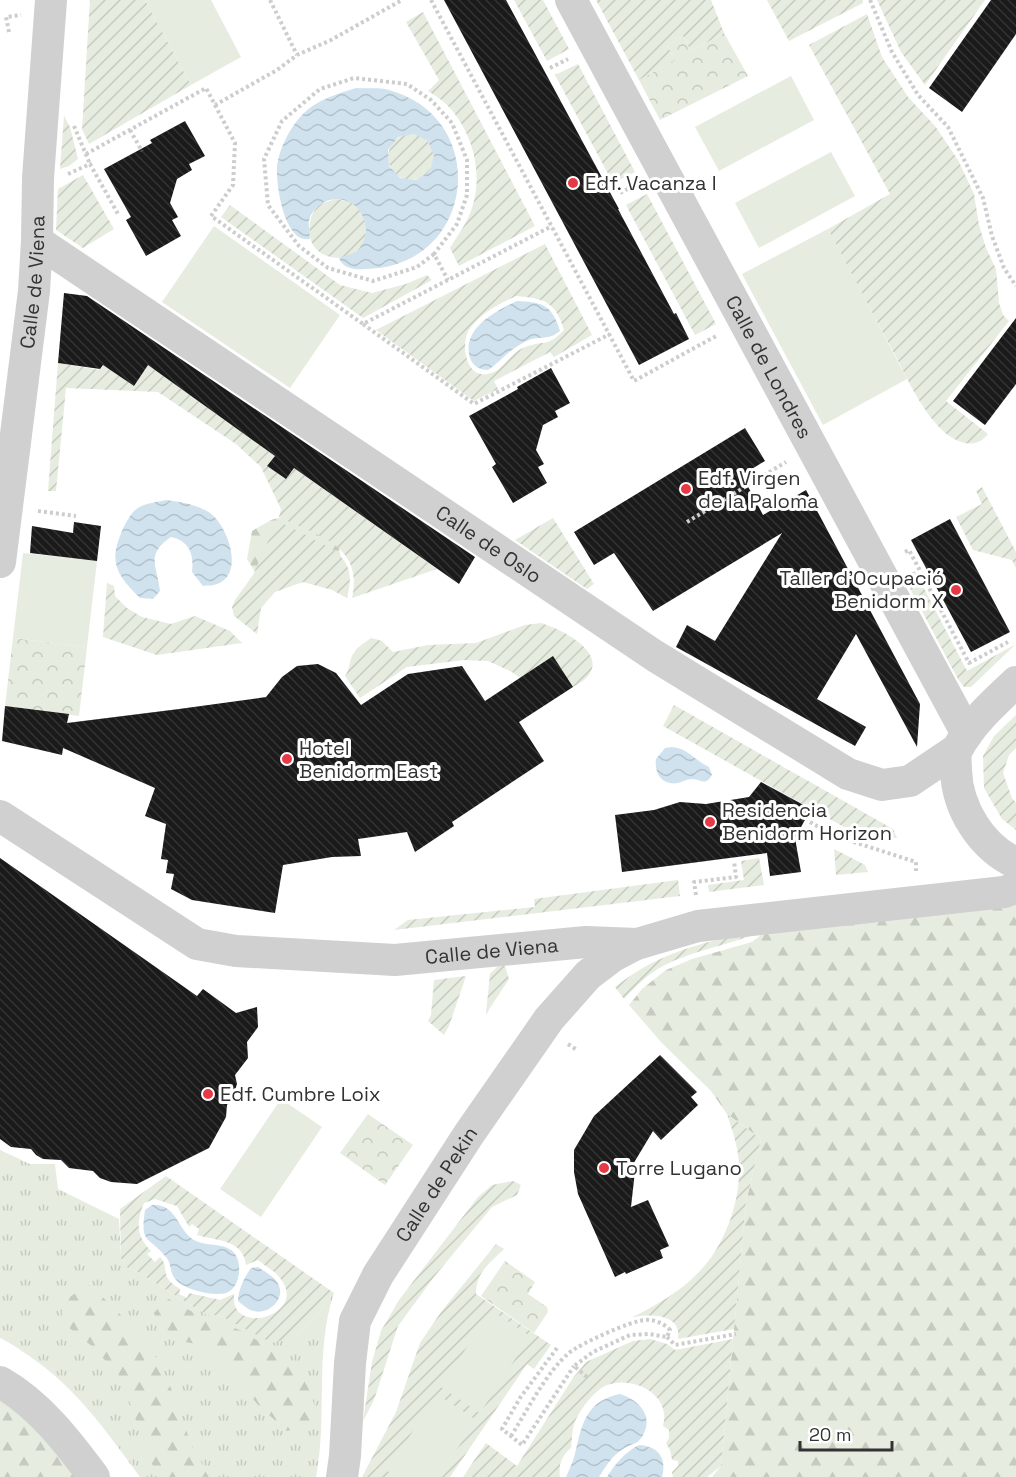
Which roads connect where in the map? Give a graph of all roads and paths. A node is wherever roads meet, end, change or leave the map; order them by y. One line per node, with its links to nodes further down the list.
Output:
1 (51, 0): 12 (street, Calle de Viena)
2 (270, 0): 7 (path)
3 (402, 0): 7 (path)
4 (431, 0): 14 (path)
5 (571, 0): 19 (street, Calle de Londres)
6 (870, 0): 18 (path)
7 (297, 55): 8 (path)
8 (215, 105): 9 (path); 20 (path)
9 (130, 130): 10 (path); 11 (path)
10 (142, 151)
11 (86, 154)
12 (38, 178): 13 (path); 15 (street, Calle de Viena)
13 (118, 214)
14 (552, 226): 17 (path); 21 (path)
15 (37, 241): 26 (street, Calle de Viena); 30 (street, Calle de Oslo)
16 (434, 254): 16 (path); 17 (path)
17 (448, 280): 20 (path)
18 (1016, 286)
19 (744, 321): 21 (path); 22 (street, Calle de Londres)
20 (363, 324): 21 (path)
21 (610, 334)
22 (812, 447): 25 (path); 27 (street, Calle de Londres)
23 (39, 500): 24 (path)
24 (76, 516)
25 (687, 522)
26 (0, 562)
27 (878, 567): 28 (path); 30 (street, Calle de Londres)
28 (1008, 642)
29 (1016, 682): 30 (street, Calle de Oslo)
30 (962, 742): 35 (street)
31 (0, 816): 38 (street, Calle de Viena)
32 (810, 822): 33 (path)
33 (894, 855)
34 (734, 861): 37 (path)
35 (1016, 863)
36 (1016, 888): 37 (street, Calle de Viena)
37 (698, 926): 38 (street, Calle de Viena)
38 (637, 944): 47 (street, Calle de Pekin)
39 (736, 1334): 40 (path)
40 (667, 1337): 42 (path); 45 (path)
41 (557, 1348): 45 (path)
42 (574, 1366): 43 (path); 45 (path)
43 (588, 1378)
44 (0, 1382): 46 (street)
45 (511, 1436)
46 (94, 1477)
47 (342, 1477)

